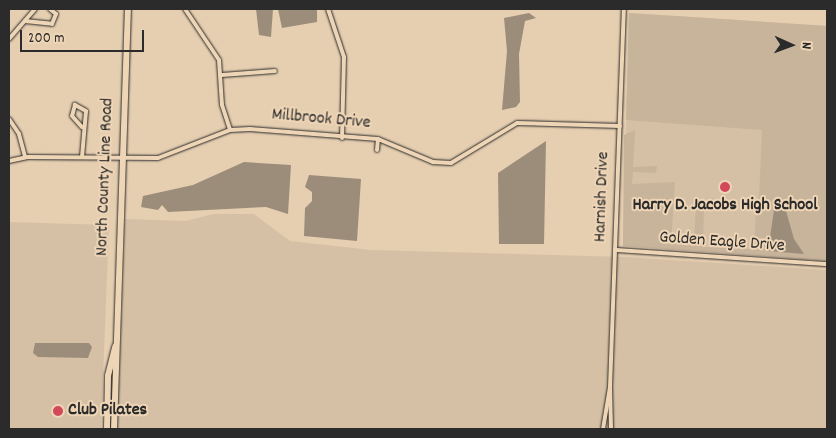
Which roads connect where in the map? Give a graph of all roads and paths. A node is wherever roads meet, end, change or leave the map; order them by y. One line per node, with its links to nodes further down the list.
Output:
1 (35, 9): 7 (street)
2 (50, 9): 7 (street)
3 (128, 9): 20 (street, North County Line Road)
4 (185, 9): 10 (street)
5 (328, 9): 15 (street)
6 (624, 9): 12 (street, Harnish Drive)
7 (25, 21): 8 (street)
8 (9, 39)
9 (275, 71): 10 (street)
10 (222, 75): 14 (street)
11 (9, 119): 18 (street)
12 (620, 126): 16 (street, Millbrook Drive); 22 (street, Harnish Drive)
13 (82, 127): 13 (street); 19 (street)
14 (230, 130): 15 (street, Millbrook Drive); 20 (street, Millbrook Drive)
15 (342, 138): 16 (street, Millbrook Drive)
16 (378, 139): 17 (street)
17 (378, 150)
18 (25, 157): 19 (street, Millbrook Drive); 21 (street, Millbrook Drive)
19 (82, 157): 20 (street, Millbrook Drive)
20 (122, 159): 24 (street, North County Line Road)
21 (9, 162)
22 (615, 250): 23 (street, Golden Eagle Drive); 25 (street, Harnish Drive)
23 (827, 264)
24 (115, 347): 26 (street, North County Line Road); 27 (street, North County Line Road)
25 (610, 387): 28 (street, Harnish Drive); 29 (street, Harnish Drive)
26 (107, 429)
27 (114, 429)
28 (603, 429)
29 (611, 429)

